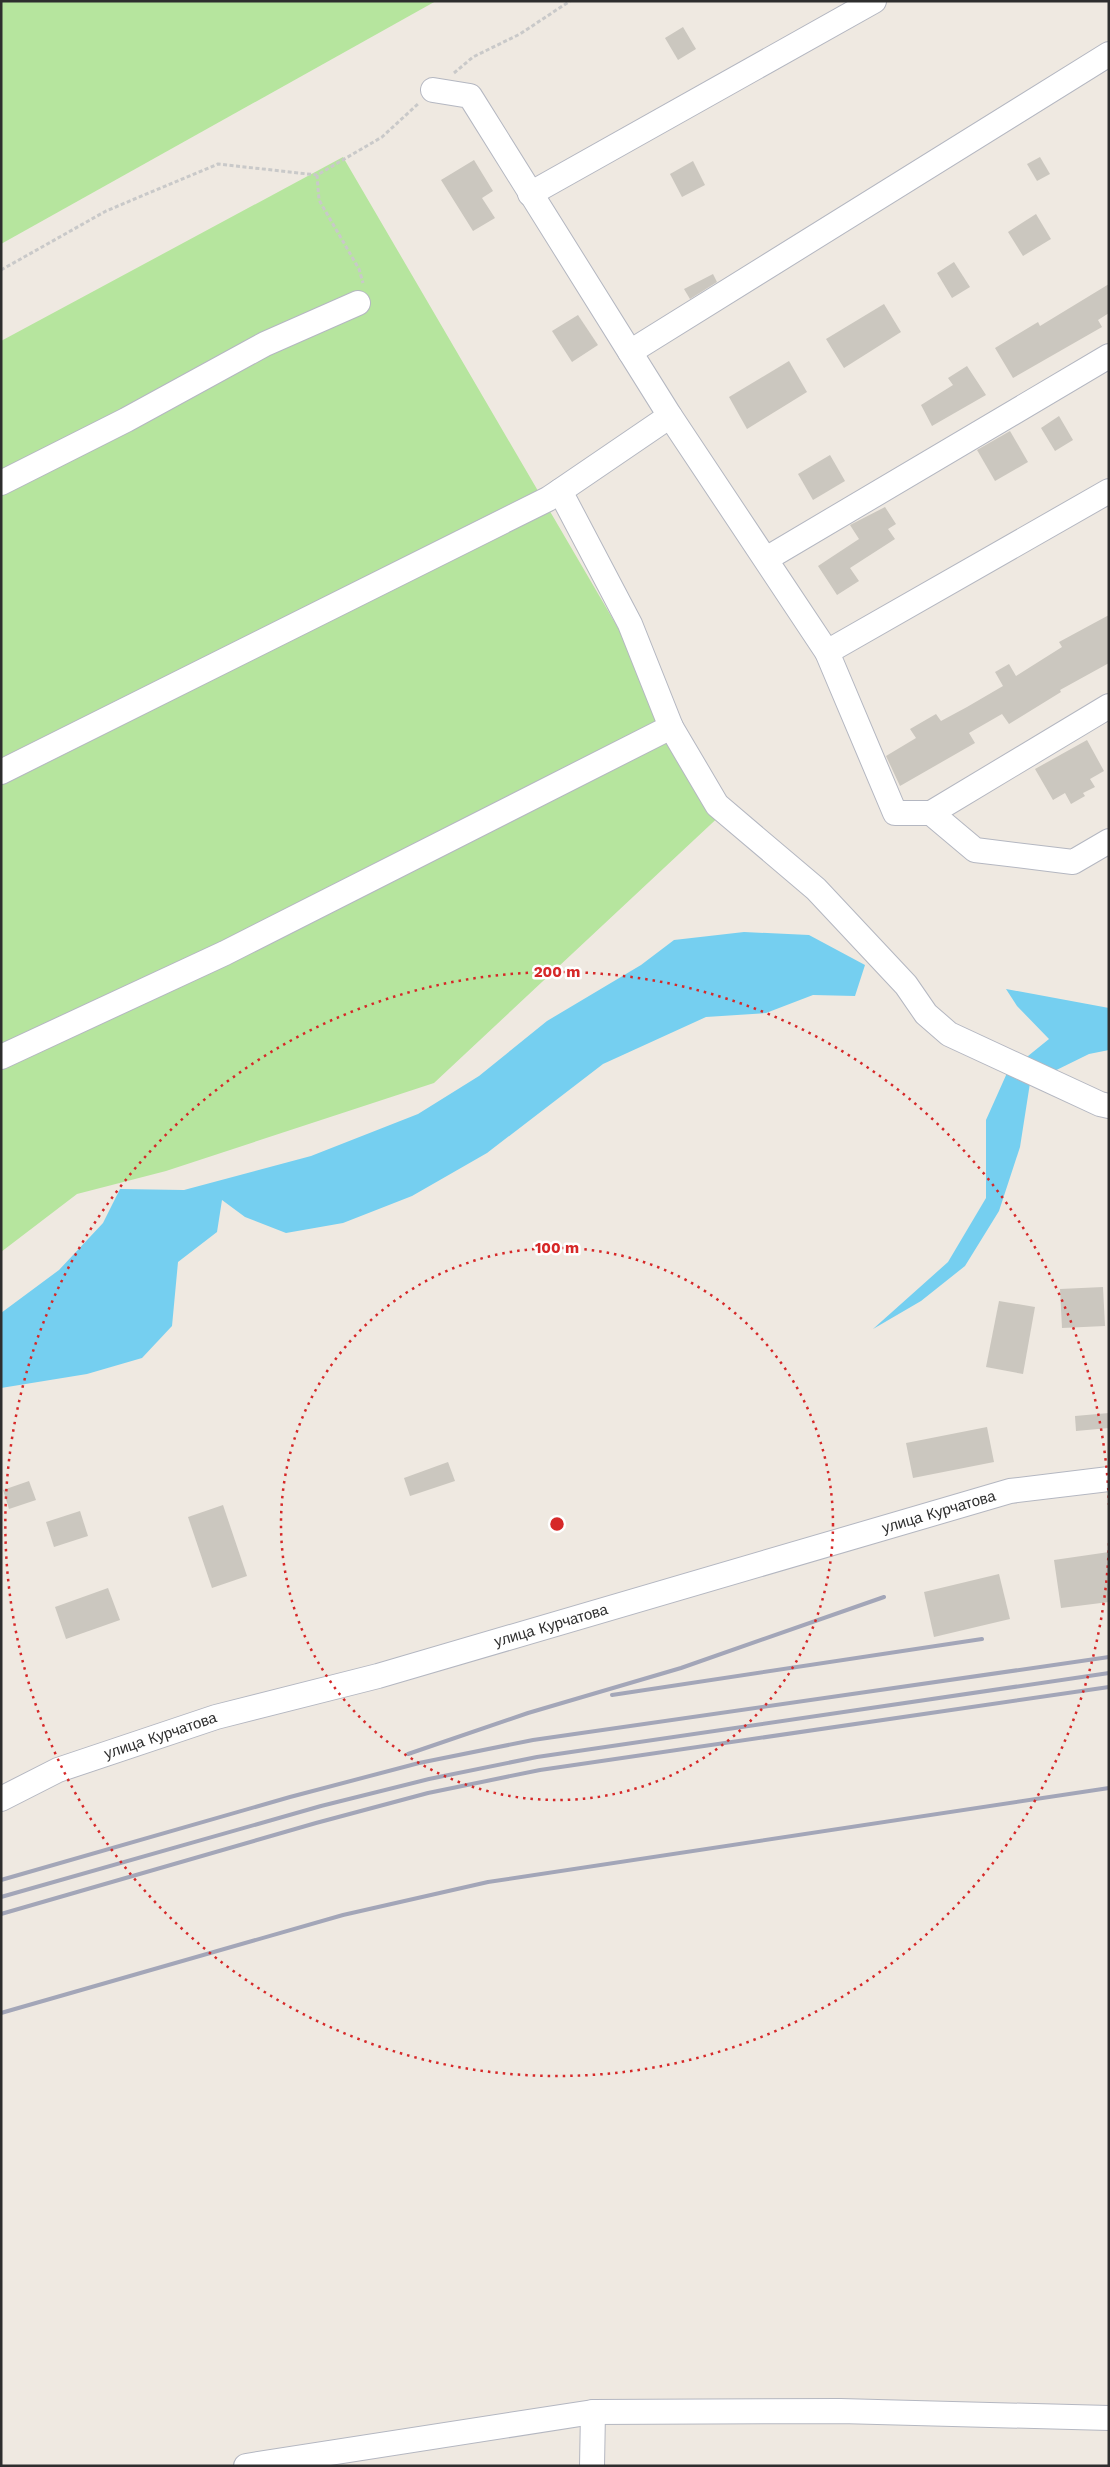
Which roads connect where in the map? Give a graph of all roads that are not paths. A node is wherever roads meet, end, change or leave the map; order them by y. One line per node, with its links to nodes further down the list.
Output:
1 (874, 1): 4 (street)
2 (1109, 54): 6 (street)
3 (433, 90): 4 (street)
4 (530, 194): 6 (street)
5 (358, 303): 9 (street)
6 (630, 352): 8 (street)
7 (1109, 356): 12 (street)
8 (670, 416): 10 (street); 12 (street)
9 (1, 483)
10 (560, 491): 15 (street); 16 (street)
11 (1109, 491): 13 (street)
12 (766, 559): 13 (street)
13 (827, 652): 17 (street)
14 (1109, 706): 17 (street)
15 (671, 727): 19 (street); 20 (street)
16 (1, 772)
17 (931, 813): 18 (street)
18 (1108, 842)
19 (1, 1057)
20 (1109, 1106)
21 (1109, 1479): 22 (street, улица Курчатова)
22 (1, 1799)
23 (593, 2412): 24 (street); 25 (street); 26 (street)
24 (1109, 2418)
25 (247, 2466)
26 (592, 2466)

